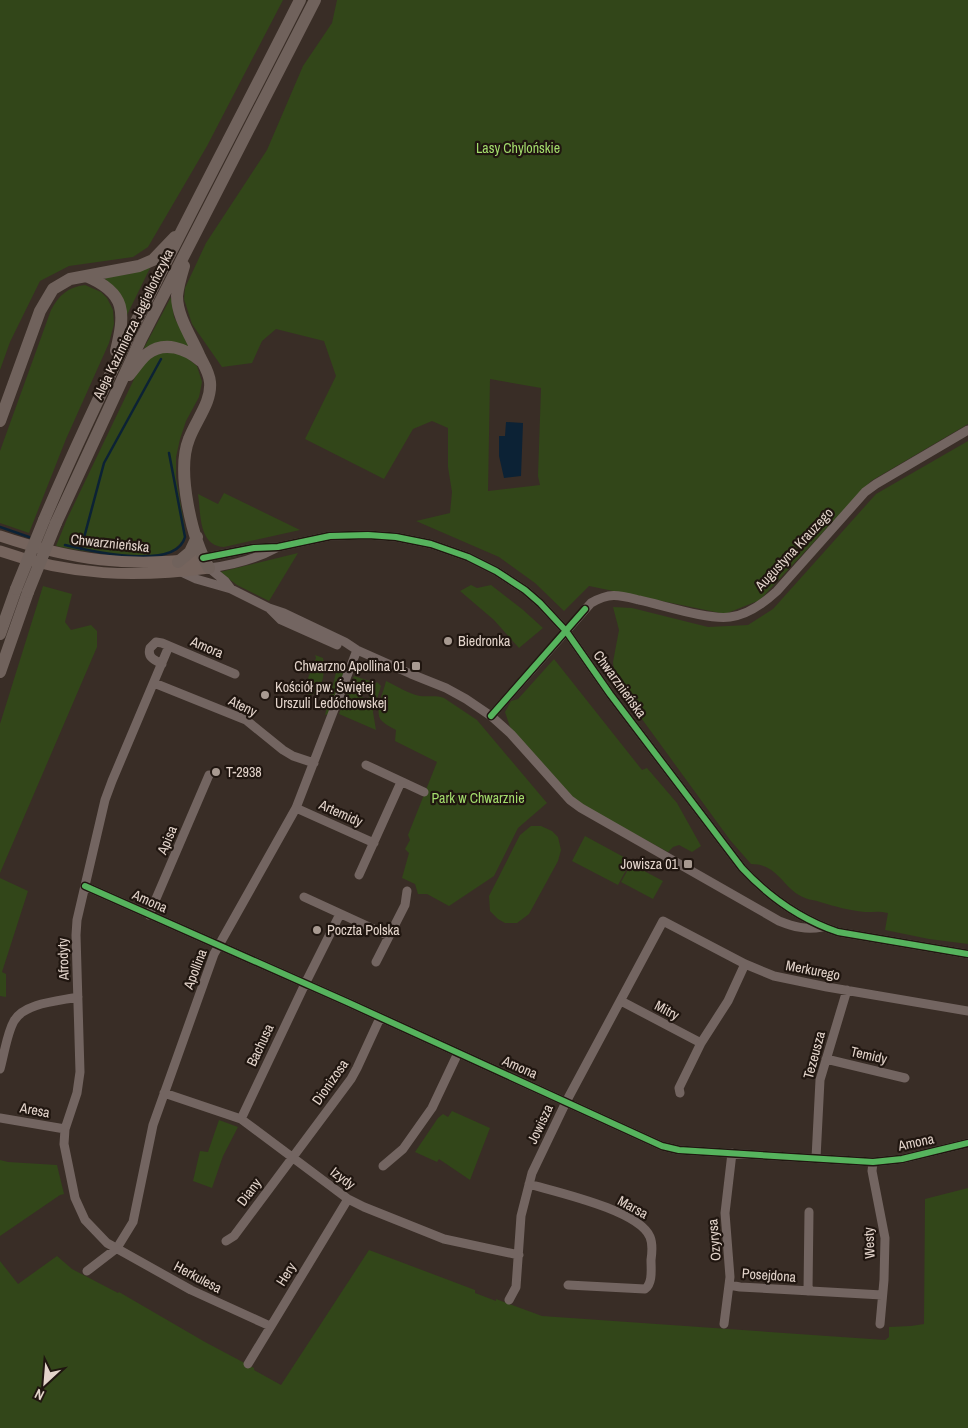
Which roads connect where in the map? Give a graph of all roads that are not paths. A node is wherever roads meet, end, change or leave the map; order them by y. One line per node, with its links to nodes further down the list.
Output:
1 (300, 0): 3 (highway, Aleja Kazimierza Jagiellończyka)
2 (315, 0): 4 (highway, Aleja Kazimierza Jagiellończyka)
3 (185, 226): 5 (highway); 7 (highway, Aleja Kazimierza Jagiellończyka)
4 (189, 244): 6 (highway); 8 (highway, Aleja Kazimierza Jagiellończyka)
5 (86, 276): 7 (highway); 9 (highway)
6 (202, 361): 8 (highway); 13 (highway)
7 (111, 372): 11 (highway, Aleja Kazimierza Jagiellończyka)
8 (118, 385): 11 (highway, Aleja Kazimierza Jagiellończyka)
9 (0, 421)
10 (968, 430): 19 (street, Augustyna Krauzego)
11 (50, 521): 18 (highway, Aleja Kazimierza Jagiellończyka, bridge)
12 (0, 536): 16 (main road, Chwarznieńska)
13 (197, 537): 15 (highway); 16 (highway)
14 (0, 551): 16 (main road, Chwarznieńska)
15 (206, 563): 16 (main road, Chwarznieńska); 17 (street, Chwarznieńska); 19 (street, Chwarznieńska)
16 (179, 567): 17 (street, Chwarznieńska)
17 (231, 589): 22 (street, Chwarznieńska)
18 (22, 590): 20 (highway, Aleja Kazimierza Jagiellończyka); 24 (highway, Aleja Kazimierza Jagiellończyka)
19 (566, 631): 27 (street, Augustyna Krauzego); 42 (street, Chwarznieńska)
20 (0, 634)
21 (170, 646): 23 (street, Afrodyty); 23 (street); 25 (street, Amora)
22 (357, 650): 27 (street, Chwarznieńska); 28 (street, Apollina)
23 (162, 664): 26 (street, Afrodyty)
24 (0, 672)
25 (235, 674)
26 (154, 682): 28 (street, Ateny); 36 (street, Afrodyty)
27 (491, 716): 42 (street, Chwarznieńska)
28 (314, 764): 33 (street, Apollina)
29 (366, 765): 31 (street)
30 (209, 775): 40 (street, Apisa)
31 (401, 782): 32 (street); 34 (street, Artemidy)
32 (424, 792)
33 (296, 808): 34 (street, Artemidy); 44 (street, Apollina)
34 (374, 842): 35 (street, Artemidy)
35 (359, 875)
36 (85, 886): 40 (street, Amona); 50 (street, Afrodyty)
37 (407, 891): 43 (street)
38 (304, 897): 39 (street)
39 (340, 914): 43 (street); 48 (street, Bachusa)
40 (149, 915): 44 (street, Amona)
41 (663, 920): 47 (street, Merkurego); 51 (street, Jowisza)
42 (822, 927): 45 (street, Chwarznieńska)
43 (389, 936): 46 (street)
44 (218, 945): 48 (street, Amona); 59 (street, Apollina)
45 (968, 954)
46 (376, 962)
47 (745, 964): 49 (street, Merkurego); 54 (street)
48 (304, 984): 53 (street, Amona); 63 (street, Bachusa)
49 (847, 990): 52 (street, Merkurego); 56 (street, Tezeusza)
50 (78, 997): 57 (street); 64 (street, Afrodyty)
51 (621, 1001): 54 (street, Mitry); 61 (street, Jowisza)
52 (968, 1011)
53 (380, 1018): 55 (street, Amona); 67 (street, Dionizosa)
54 (701, 1043): 60 (street)
55 (458, 1053): 61 (street, Amona); 70 (street)
56 (826, 1059): 58 (street, Temidy); 68 (street, Tezeusza)
57 (0, 1070)
58 (905, 1078)
59 (164, 1093): 63 (street, Izydy); 75 (street, Apollina)
60 (680, 1093)
61 (566, 1102): 66 (street, Amona); 71 (street, Jowisza)
62 (0, 1118): 64 (street, Aresa)
63 (241, 1119): 67 (street, Izydy)
64 (65, 1129): 75 (street, Afrodyty)
65 (968, 1143): 69 (street, Amona)
66 (732, 1153): 68 (street, Amona); 79 (street, Ozyrysa)
67 (293, 1157): 72 (street, Izydy); 74 (street, Diany)
68 (816, 1158): 69 (street, Amona)
69 (873, 1162): 81 (street, Westy)
70 (383, 1166)
71 (529, 1184): 76 (street, Jowisza); 78 (street, Marsa)
72 (348, 1199): 76 (street, Izydy); 85 (street, Hery)
73 (809, 1212): 80 (street, Posejdona)
74 (226, 1241)
75 (117, 1248): 77 (street, Apollina); 85 (street, Herkulesa)
76 (519, 1255): 82 (street, Jowisza)
77 (88, 1271)
78 (568, 1285)
79 (729, 1285): 80 (street, Posejdona); 83 (street, Ozyrysa)
80 (808, 1291): 81 (street, Posejdona)
81 (882, 1295): 84 (street, Westy)
82 (509, 1300)
83 (724, 1324)
84 (880, 1324)
85 (270, 1326): 86 (street, Hery)
86 (248, 1364)

